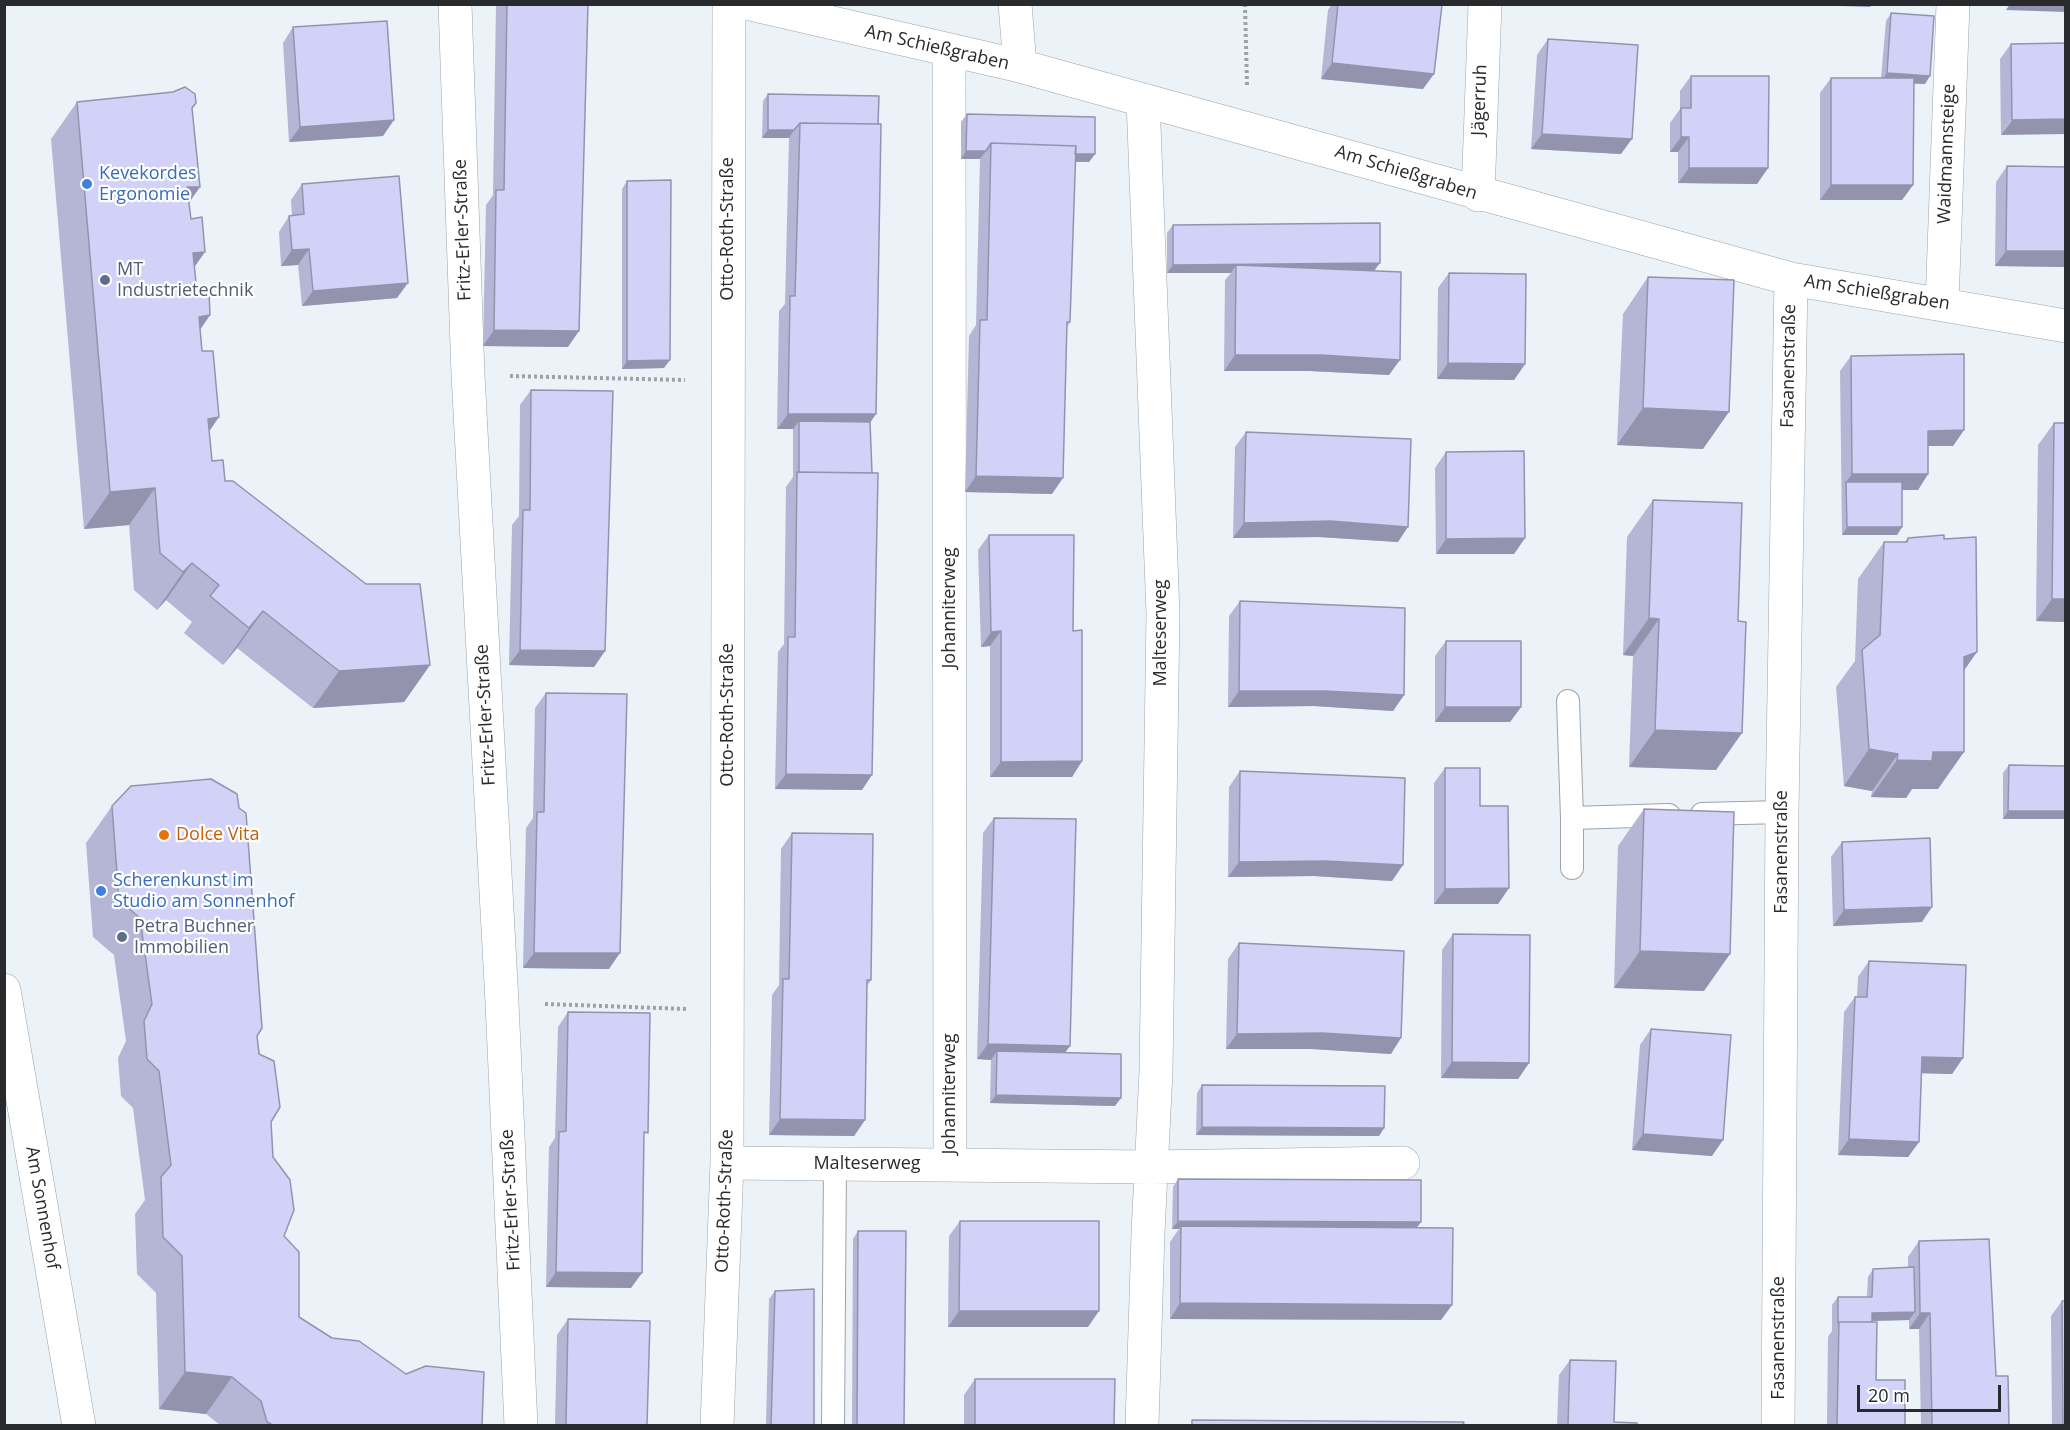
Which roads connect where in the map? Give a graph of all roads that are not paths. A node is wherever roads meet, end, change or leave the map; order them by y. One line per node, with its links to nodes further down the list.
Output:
1 (455, 4): 25 (street, Fritz-Erler-Straße)
2 (729, 4): 19 (street, Otto-Roth-Straße)
3 (750, 4): 7 (street, Am Schießgraben)
4 (1015, 4): 8 (street)
5 (1485, 4): 10 (street, Jägerruh)
6 (1953, 4): 12 (street, Waidmannsteige)
7 (949, 52): 8 (street, Am Schießgraben); 22 (street, Johanniterweg)
8 (1020, 66): 9 (street, Am Schießgraben)
9 (1143, 100): 10 (street, Am Schießgraben); 23 (street, Malteserweg)
10 (1478, 195): 11 (street, Am Schießgraben)
11 (1791, 279): 12 (street, Am Schießgraben); 15 (street, Fasanenstraße)
12 (1942, 304): 13 (street, Am Schießgraben)
13 (2066, 326)
14 (1568, 701): 16 (lane)
15 (1782, 812): 16 (lane); 29 (street, Fasanenstraße)
16 (1572, 818): 17 (lane)
17 (1572, 868)
18 (4, 990): 24 (street, Am Sonnenhof)
19 (727, 1162): 21 (street, Malteserweg); 26 (street, Otto-Roth-Straße)
20 (1403, 1163): 23 (street, Malteserweg)
21 (835, 1164): 22 (street, Malteserweg); 27 (lane)
22 (950, 1164): 23 (street, Malteserweg)
23 (1151, 1167): 28 (street, Malteserweg)
24 (79, 1425)
25 (521, 1425)
26 (717, 1425)
27 (833, 1425)
28 (1142, 1425)
29 (1778, 1425)

